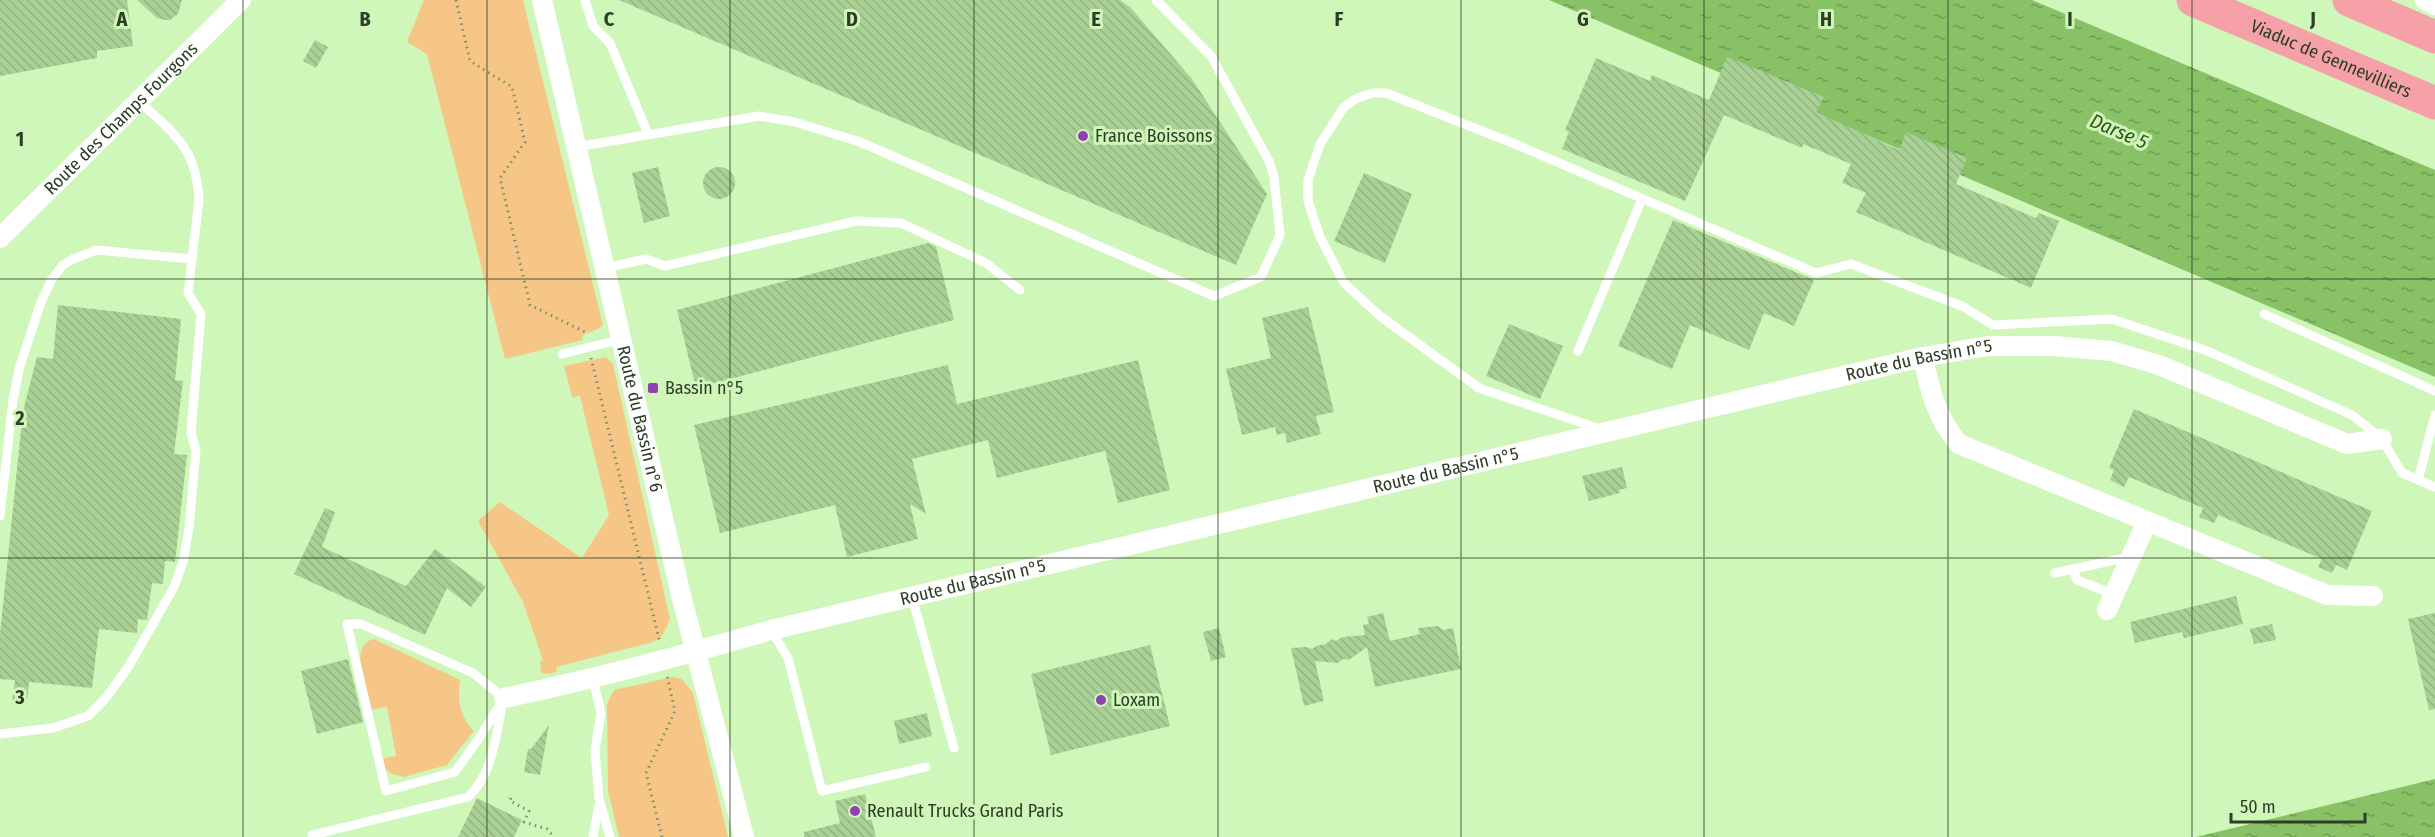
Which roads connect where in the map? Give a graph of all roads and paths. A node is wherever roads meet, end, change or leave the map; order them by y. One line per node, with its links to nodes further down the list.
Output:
1 (242, 0): 11 (street, Route des Champs Fourgons)
2 (456, 0): 22 (path)
3 (542, 0): 14 (street, Route du Bassin n°6)
4 (585, 0): 13 (lane)
5 (1156, 0): 13 (lane)
6 (2193, 0): 12 (highway, Viaduc de Gennevilliers)
7 (2349, 0): 10 (highway)
8 (2425, 0): 9 (street)
9 (2435, 4)
10 (2435, 37)
11 (140, 101): 16 (street, Route des Champs Fourgons); 17 (lane)
12 (2435, 103)
13 (648, 134): 14 (lane)
14 (576, 147): 18 (street, Route du Bassin n°6)
15 (1642, 199): 23 (lane); 28 (lane); 29 (lane)
16 (0, 238)
17 (192, 259): 32 (lane); 46 (lane)
18 (604, 268): 19 (lane); 21 (street, Route du Bassin n°6)
19 (1020, 290)
20 (2264, 314): 26 (lane)
21 (622, 339): 22 (lane); 42 (street, Route du Bassin n°6)
22 (589, 348): 24 (lane); 43 (path)
23 (1578, 351)
24 (562, 354)
25 (1923, 357): 28 (street, Route du Bassin n°5); 29 (street, Route du Bassin n°5); 33 (street)
26 (2435, 391)
27 (2435, 415): 30 (lane)
28 (1608, 432): 39 (street, Route du Bassin n°5)
29 (2382, 439): 30 (lane)
30 (2418, 480): 31 (lane)
31 (2435, 486)
32 (0, 516)
33 (2147, 522): 34 (street); 38 (street)
34 (2132, 556): 35 (lane); 40 (street)
35 (2073, 569): 36 (lane); 37 (lane)
36 (2055, 573)
37 (2103, 590)
38 (2373, 596)
39 (912, 597): 41 (street, Route du Bassin n°5); 47 (lane)
40 (2107, 610)
41 (771, 630): 42 (street, Route du Bassin n°5); 48 (lane)
42 (697, 652): 43 (street, Route du Bassin n°5); 56 (street, Route du Bassin n°6)
43 (664, 661): 44 (street, Route du Bassin n°5); 55 (path)
44 (594, 679): 45 (street, Route du Bassin n°5); 50 (lane)
45 (504, 698): 45 (lane); 51 (lane)
46 (0, 734)
47 (954, 748)
48 (926, 767)
49 (511, 798): 52 (path)
50 (600, 799): 53 (lane); 54 (lane)
51 (312, 837)
52 (554, 837)
53 (593, 837)
54 (610, 837)
55 (662, 837)
56 (744, 837)

